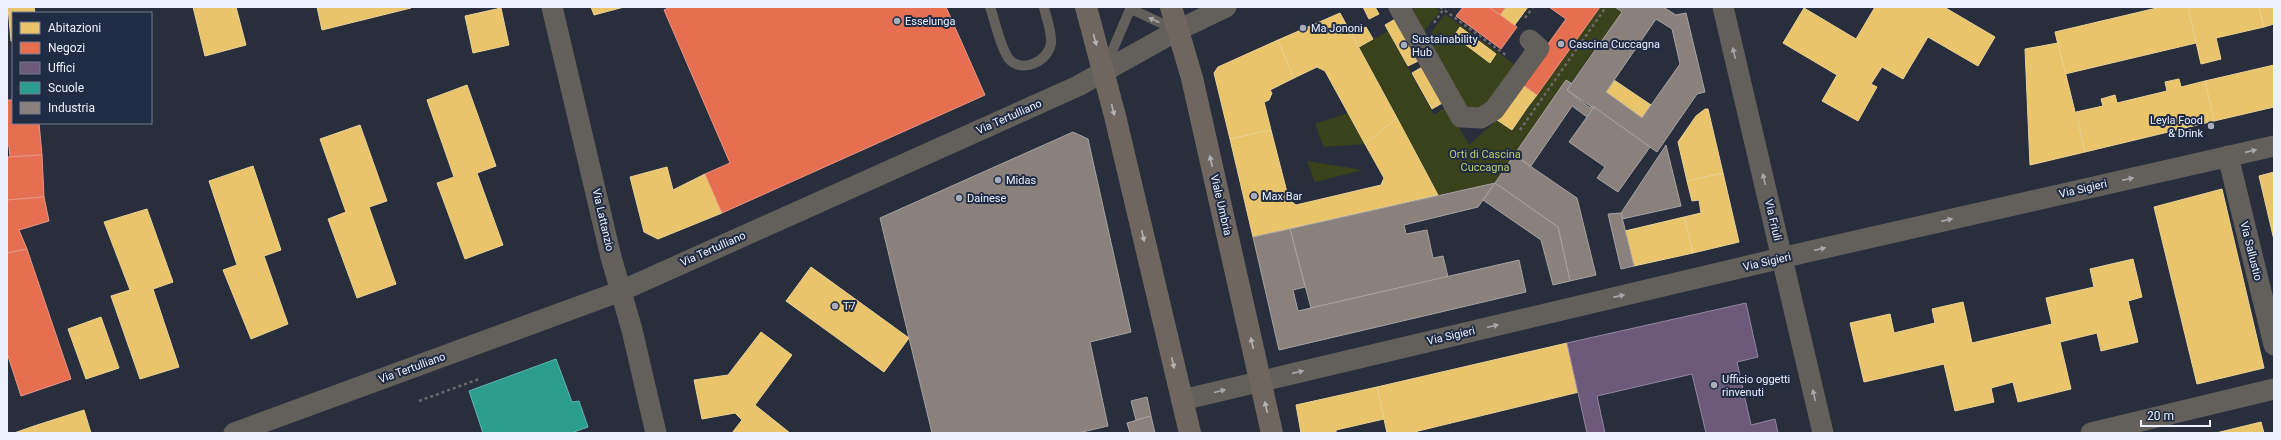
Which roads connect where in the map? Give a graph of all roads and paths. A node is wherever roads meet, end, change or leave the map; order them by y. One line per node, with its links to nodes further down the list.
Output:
1 (552, 7): 21 (street, Via Lattanzio)
2 (990, 7): 3 (lane)
3 (1044, 7)
4 (1086, 7): 16 (main road, one-way to 16)
5 (1171, 7): 13 (main road, Viale Umbria)
6 (1226, 7): 13 (street, Via Tertulliano)
7 (1399, 7): 14 (street)
8 (1440, 7): 15 (path)
9 (1533, 7): 14 (path)
10 (1606, 7): 17 (path)
11 (1723, 7): 20 (street, Via Friuli, one-way to 11)
12 (1131, 8): 13 (lane, one-way to 12); 16 (lane)
13 (1178, 30): 16 (street, Via Tertulliano); 24 (main road, Viale Umbria, one-way to 13)
14 (1529, 32)
15 (1509, 58)
16 (1104, 72): 21 (street, Via Tertulliano); 27 (main road, one-way to 27)
17 (1520, 130)
18 (2274, 146): 19 (street, Via Sigieri, one-way to 18)
19 (2228, 156): 20 (street, Via Sigieri, one-way to 19); 22 (street, Via Sallustio)
20 (1782, 258): 24 (street, Via Sigieri, one-way to 20); 33 (street, Via Friuli, one-way to 20)
21 (621, 291): 28 (street, Via Tertulliano); 30 (street, Via Lattanzio)
22 (2274, 345)
23 (479, 379): 26 (path)
24 (1260, 381): 27 (street, one-way to 24); 32 (main road, Viale Umbria, one-way to 24)
25 (2274, 389): 34 (street)
26 (418, 400)
27 (1182, 400): 31 (main road)
28 (259, 428): 29 (street, Via Tertulliano)
29 (234, 433)
30 (656, 433)
31 (1190, 433)
32 (1272, 433)
33 (1823, 433)
34 (2091, 433)

